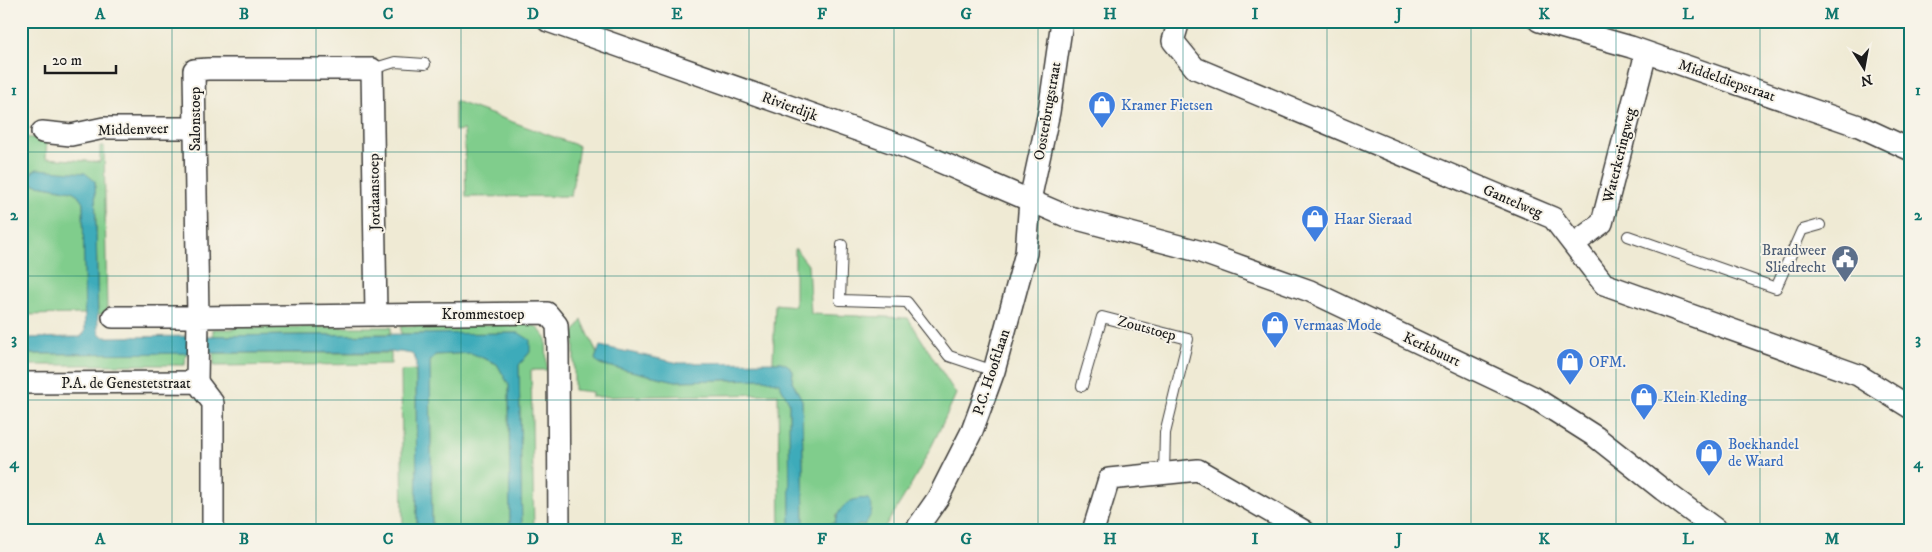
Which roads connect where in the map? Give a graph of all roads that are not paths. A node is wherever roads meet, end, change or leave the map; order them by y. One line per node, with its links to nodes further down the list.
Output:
1 (548, 21): 11 (street, Rivierdijk)
2 (1062, 21): 11 (street, Oosterbrugstraat)
3 (1179, 21): 14 (street, Gantelweg)
4 (1539, 21): 5 (street, Middeldiepstraat)
5 (1646, 53): 10 (street, Middeldiepstraat); 14 (street, Waterkeringweg)
6 (425, 64): 7 (lane)
7 (372, 69): 8 (street, Salonstoep); 16 (street, Jordaanstoep)
8 (194, 128): 9 (street, Middenveer); 17 (street, Salonstoep)
9 (42, 132)
10 (1911, 150)
11 (1030, 200): 19 (street, P.C. Hooftlaan); 30 (street, Kerkbuurt)
12 (1820, 225): 13 (lane)
13 (1628, 236)
14 (1574, 244): 23 (street, Gantelweg)
15 (842, 245): 19 (lane)
16 (376, 315): 17 (street, Krommestoep); 26 (street, Krommestoep)
17 (198, 317): 18 (street); 20 (street, Salonstoep)
18 (113, 318)
19 (994, 371): 27 (street, P.C. Hooftlaan)
20 (198, 382): 21 (street, P.A. de Genestetstraat); 25 (street, P.A. de Genestetstraat)
21 (21, 383)
22 (1082, 386): 24 (lane, Zoutstoep)
23 (1911, 408)
24 (1164, 473): 28 (street); 29 (street)
25 (213, 531)
26 (559, 531)
27 (915, 531)
28 (1093, 531)
29 (1304, 531)
30 (1718, 531)

